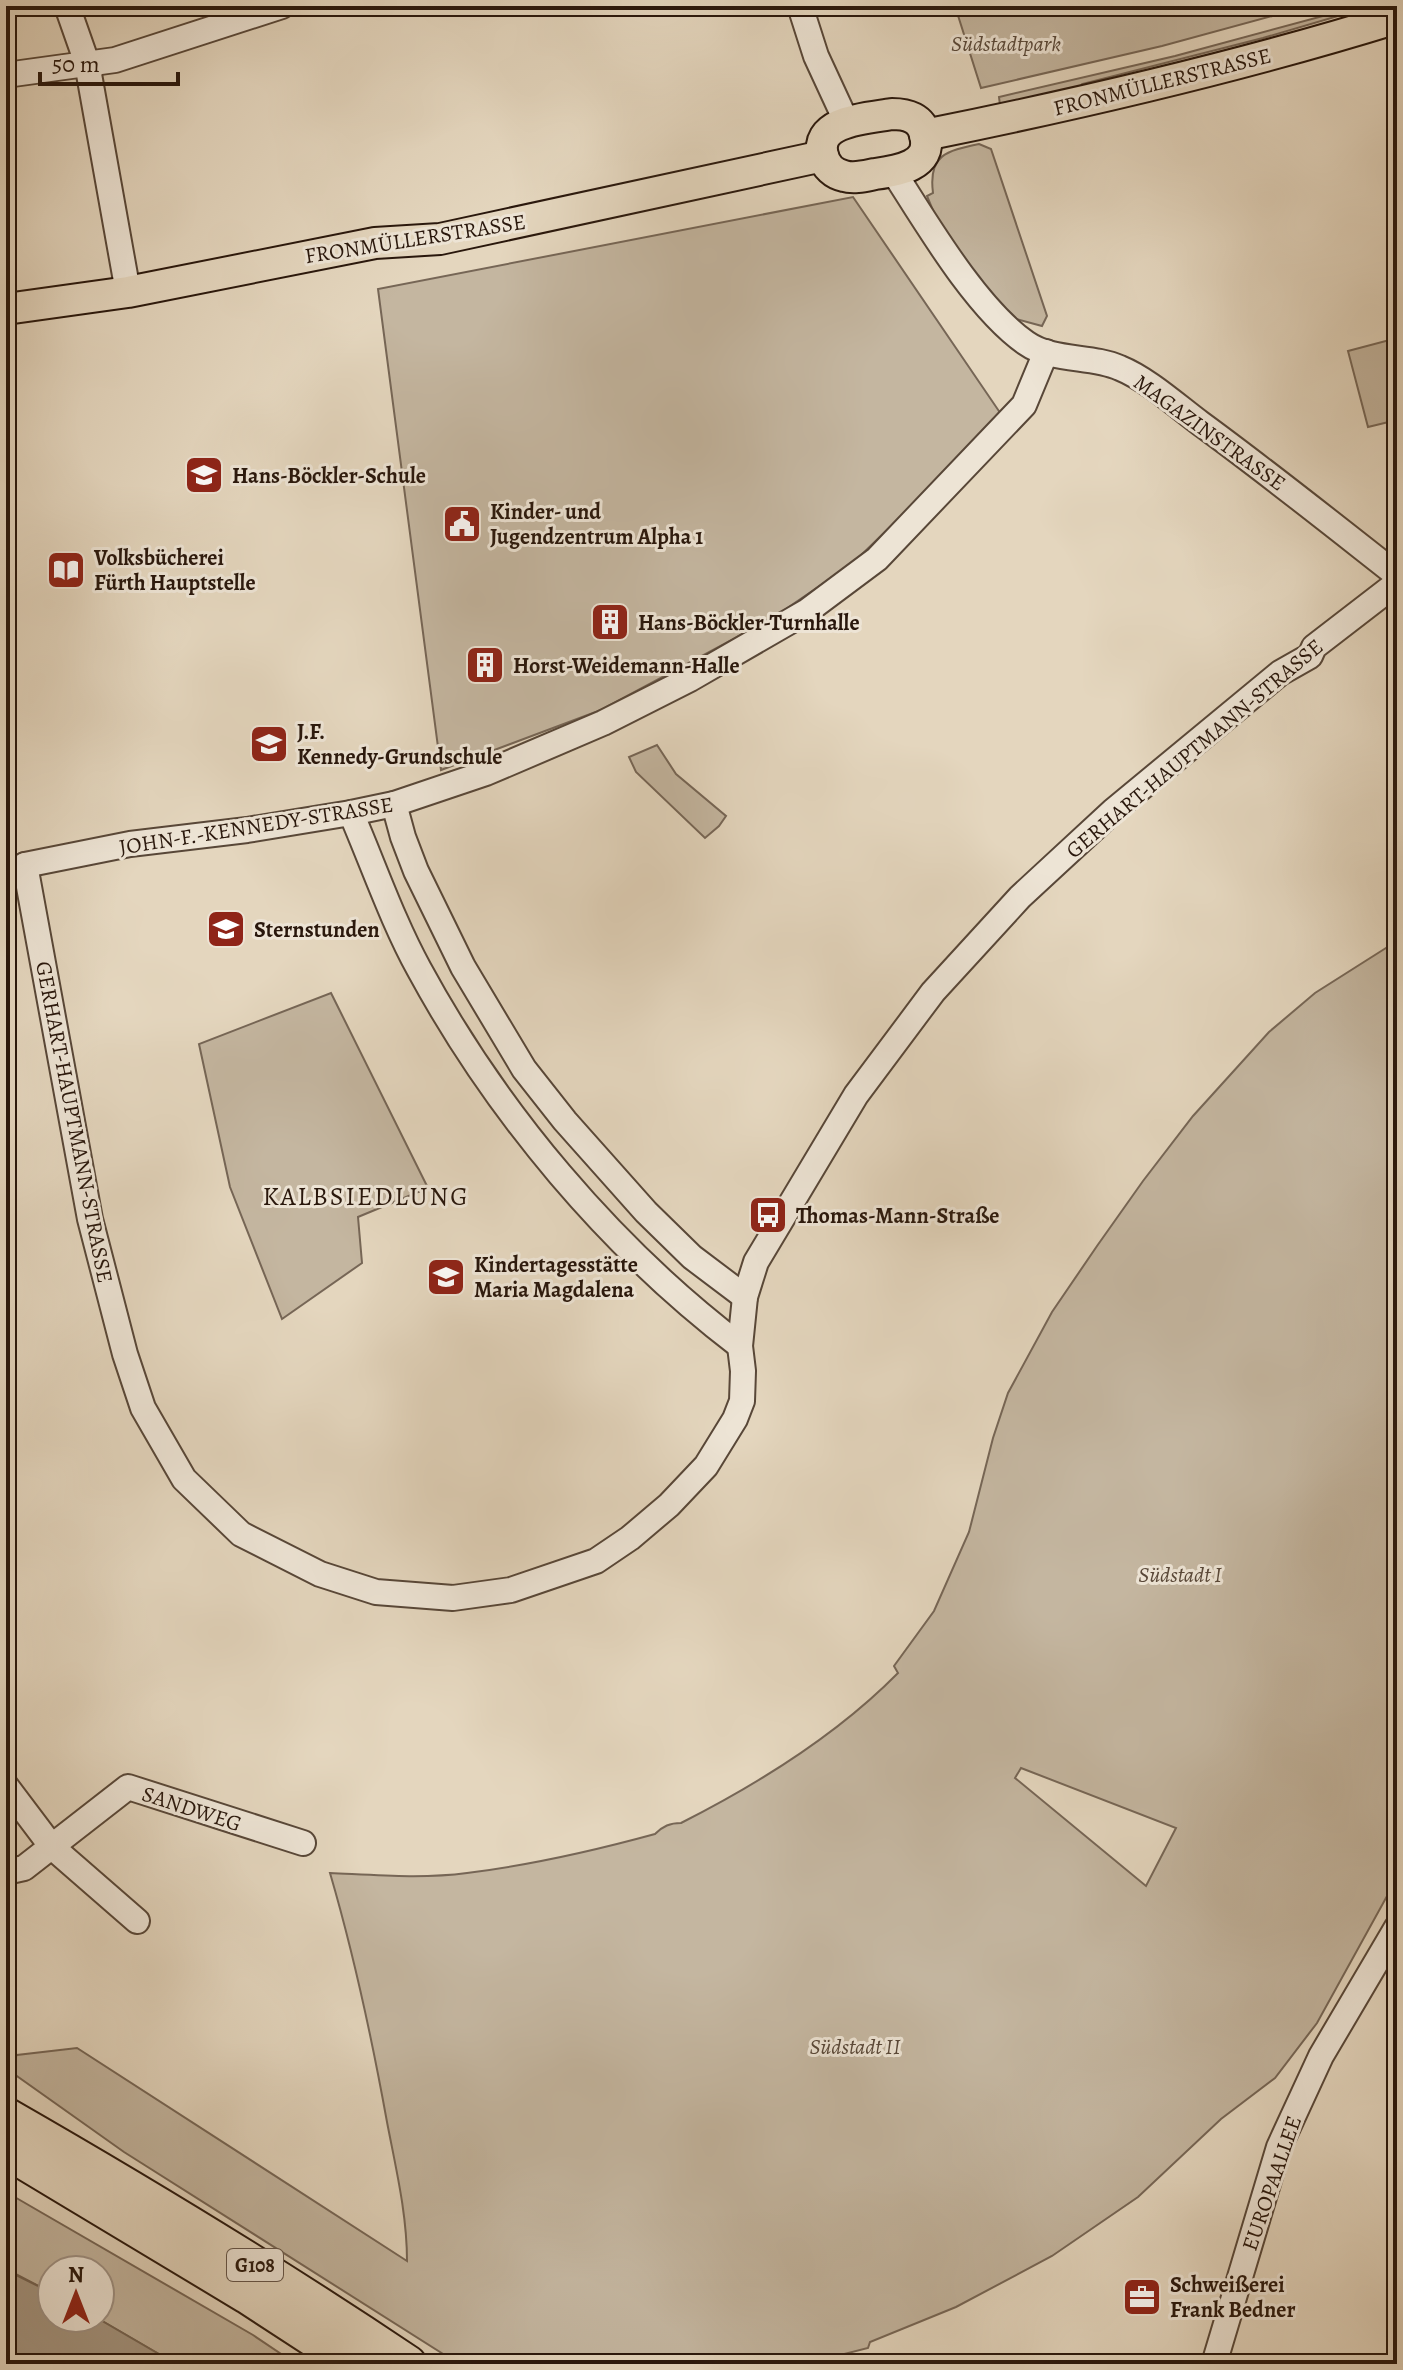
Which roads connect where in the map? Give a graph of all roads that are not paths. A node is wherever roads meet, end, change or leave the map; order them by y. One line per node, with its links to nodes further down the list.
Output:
1 (67, 6): 5 (street)
2 (282, 6): 5 (street)
3 (800, 6): 7 (street)
4 (1397, 18): 8 (main road, FRONMÜLLERSTRASSE)
5 (87, 63): 6 (street); 11 (street)
6 (6, 75)
7 (847, 123): 8 (main road); 9 (main road)
8 (925, 135): 10 (main road)
9 (823, 156): 10 (main road); 11 (main road, FRONMÜLLERSTRASSE)
10 (893, 171): 13 (street, MAGAZINSTRASSE)
11 (128, 292): 12 (main road, FRONMÜLLERSTRASSE)
12 (6, 309)
13 (1046, 352): 14 (street, MAGAZINSTRASSE); 16 (street, JOHN-F.-KENNEDY-STRASSE)
14 (1397, 575)
15 (1397, 583): 19 (street, GERHART-HAUPTMANN-STRASSE)
16 (394, 804): 17 (street, JOHN-F.-KENNEDY-STRASSE); 19 (street)
17 (351, 813): 18 (street, JOHN-F.-KENNEDY-STRASSE); 20 (street)
18 (12, 867): 20 (street, GERHART-HAUPTMANN-STRASSE)
19 (745, 1297): 20 (street, GERHART-HAUPTMANN-STRASSE)
20 (740, 1346)
21 (6, 1786): 23 (street)
22 (303, 1843): 23 (street, SANDWEG)
23 (52, 1847): 24 (street); 25 (street)
24 (6, 1872)
25 (137, 1921)
26 (1397, 1927): 35 (street, EUROPAALLEE)
27 (6, 2089): 30 (highway)
28 (6, 2116): 30 (highway, G108)
29 (6, 2150): 32 (highway, G108)
30 (100, 2170): 34 (highway, G108)
31 (6, 2176): 32 (highway)
32 (201, 2267): 33 (highway, G108)
33 (353, 2364)
34 (408, 2364)
35 (1214, 2364)

